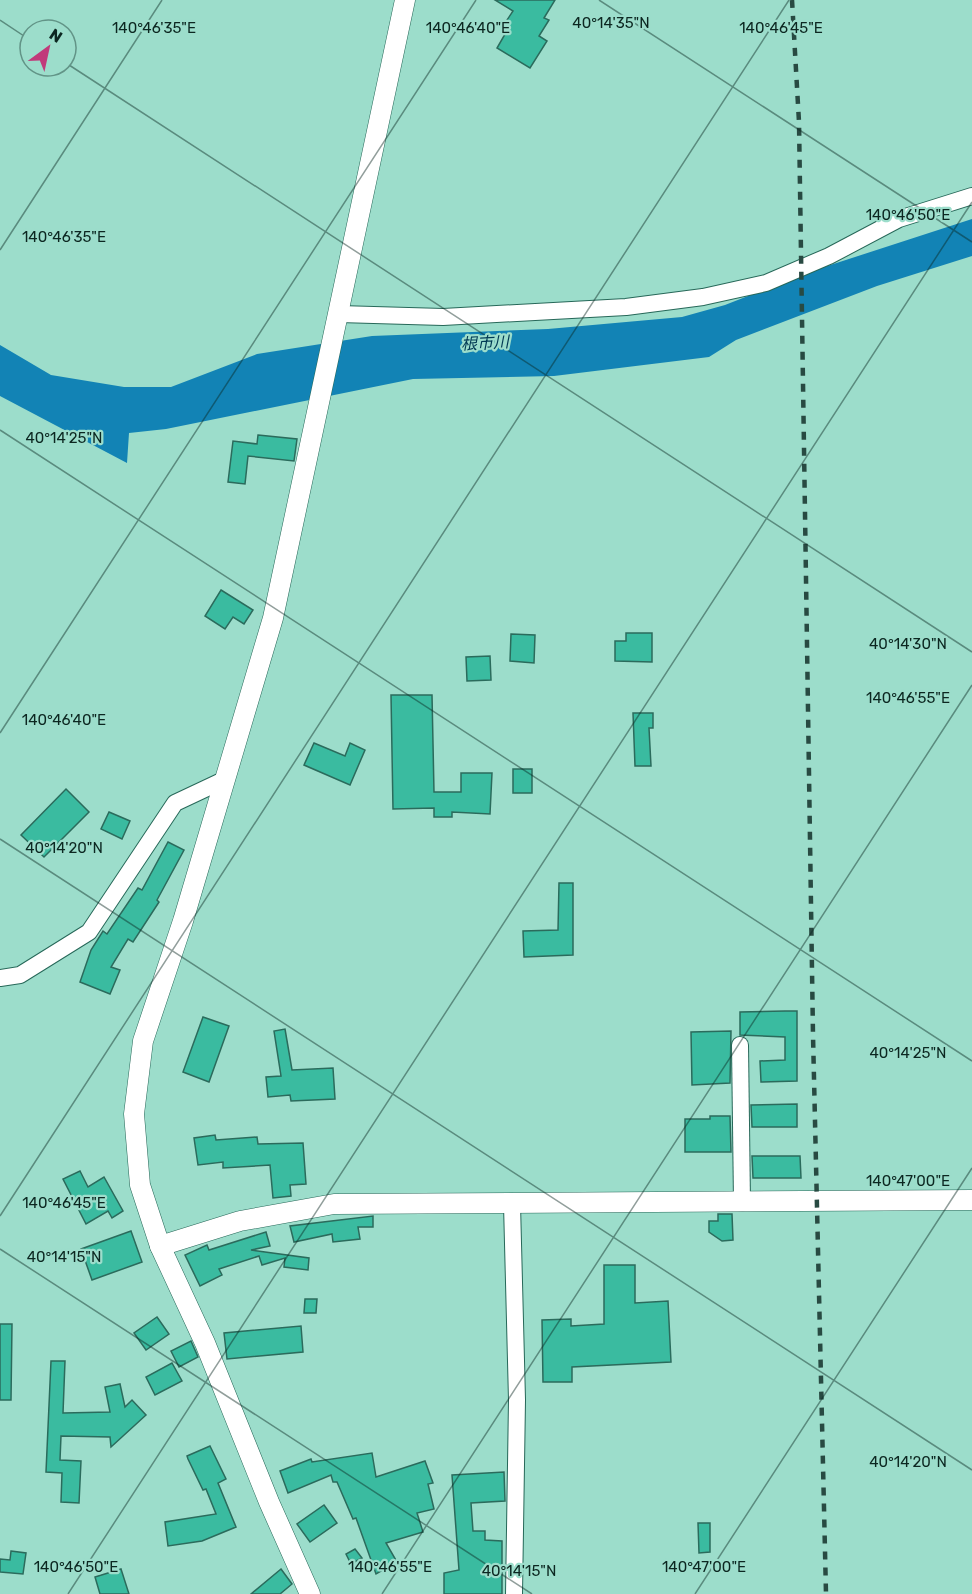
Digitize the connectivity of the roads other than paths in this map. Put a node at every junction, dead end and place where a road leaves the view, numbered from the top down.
1 (405, 0) edge
2 (972, 196) edge
3 (338, 322) junction
4 (226, 779) junction
5 (0, 978) edge
6 (740, 1045) dead end
7 (972, 1200) edge
8 (742, 1203) junction
9 (512, 1204) junction
10 (160, 1246) junction
11 (310, 1594) edge
12 (514, 1594) edge

1 - 3 street
2 - 3 street
3 - 4 street
4 - 5 street
4 - 10 street
6 - 8 street
7 - 8 street
8 - 9 street
9 - 10 street
9 - 12 street
10 - 11 street

